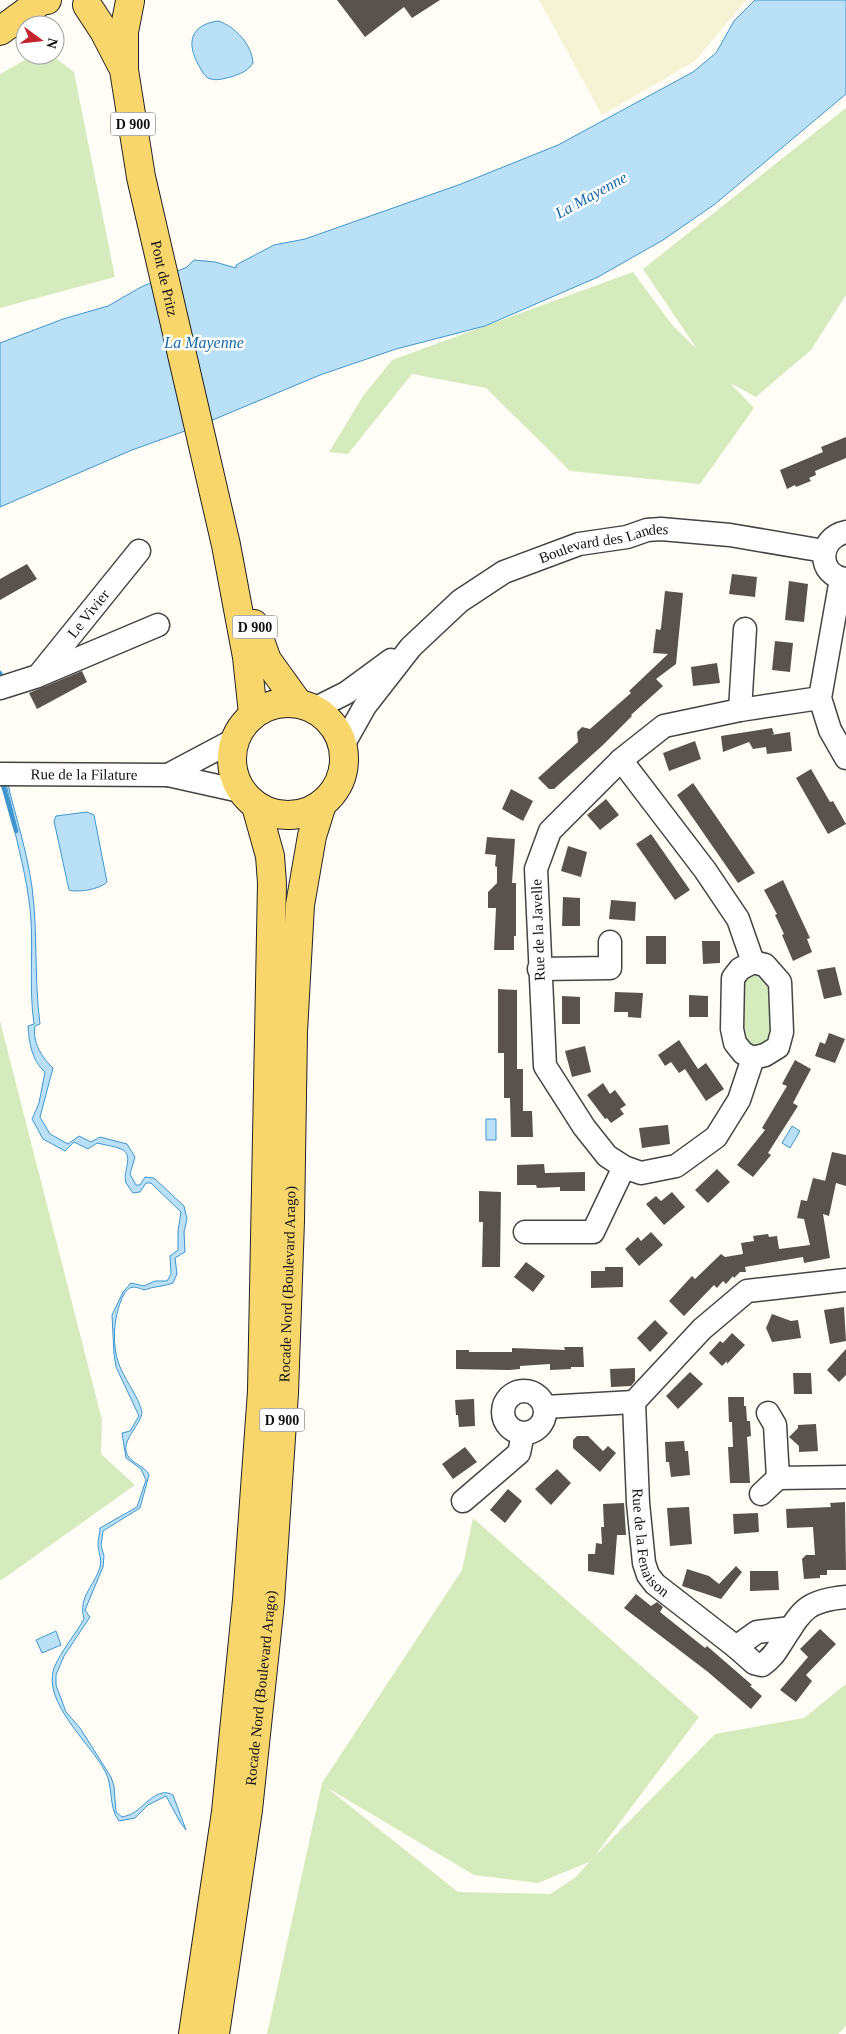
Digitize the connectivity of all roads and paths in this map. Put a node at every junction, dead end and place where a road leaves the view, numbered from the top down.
1 (20, 0) edge
2 (47, 0) edge
3 (130, 0) edge
4 (82, 2) edge
5 (1, 30) edge
6 (124, 70) junction
7 (846, 532) edge
8 (226, 545) junction
9 (139, 550) dead end
10 (824, 551) junction
11 (844, 579) edge
12 (158, 625) dead end
13 (745, 629) dead end
14 (410, 647) junction
15 (38, 676) junction
16 (0, 688) edge
17 (820, 698) junction
18 (306, 706) junction
19 (740, 710) junction
20 (253, 714) junction
21 (838, 728) edge
22 (234, 740) junction
23 (343, 746) junction
24 (846, 758) edge
25 (621, 760) junction
26 (0, 774) edge
27 (168, 775) junction
28 (248, 798) junction
29 (322, 804) junction
30 (610, 942) dead end
31 (753, 962) junction
32 (539, 969) junction
33 (753, 1058) junction
34 (624, 1167) junction
35 (525, 1232) dead end
36 (846, 1280) edge
37 (634, 1402) junction
38 (545, 1407) junction
39 (768, 1413) dead end
40 (523, 1434) junction
41 (846, 1477) edge
42 (778, 1478) junction
43 (761, 1494) dead end
44 (463, 1501) dead end
45 (846, 1597) edge
46 (791, 1628) junction
47 (736, 1647) junction
48 (193, 2034) edge
49 (216, 2034) edge

1 - 5 main road
2 - 5 main road
3 - 4 main road
3 - 6 main road, Pont de Pritz / D 900
4 - 6 main road, Pont de Pritz / D 900
6 - 8 main road, Pont de Pritz / D 900
7 - 10 street
8 - 18 main road, Pont de Pritz / D 900
8 - 20 main road, Pont de Pritz / D 900
9 - 15 street, Le Vivier
10 - 11 street
10 - 14 street, Boulevard des Landes
11 - 17 street
12 - 15 street, Le Vivier
13 - 19 street
14 - 18 street, Boulevard des Landes
14 - 23 street, Boulevard des Landes
15 - 16 street, Le Vivier
17 - 19 street, Rue de la Javelle
17 - 21 street
18 - 20 main road
18 - 23 main road
19 - 25 street, Rue de la Javelle
20 - 22 main road
21 - 24 street
22 - 27 street, Rue de la Filature
22 - 28 main road
23 - 29 main road
25 - 31 street
25 - 32 street, Rue de la Javelle
26 - 27 street, Rue de la Filature
27 - 28 street, Rue de la Filature
28 - 29 main road
28 - 48 main road, Rocade Nord (Boulevard Arago) / D 900
29 - 49 main road, Rocade Nord (Boulevard Arago) / D 900
30 - 32 street
31 - 33 street
31 - 33 street
32 - 34 street, Rue de la Javelle
33 - 34 street, Rue de la Javelle
34 - 35 street
36 - 37 street
37 - 38 street
37 - 47 street, Rue de la Fenaison
38 - 40 street
38 - 40 street
39 - 42 street
40 - 44 street
41 - 42 street
42 - 43 street
45 - 46 street, Rue de la Fenaison
46 - 47 street
46 - 47 street, Rue de la Fenaison

